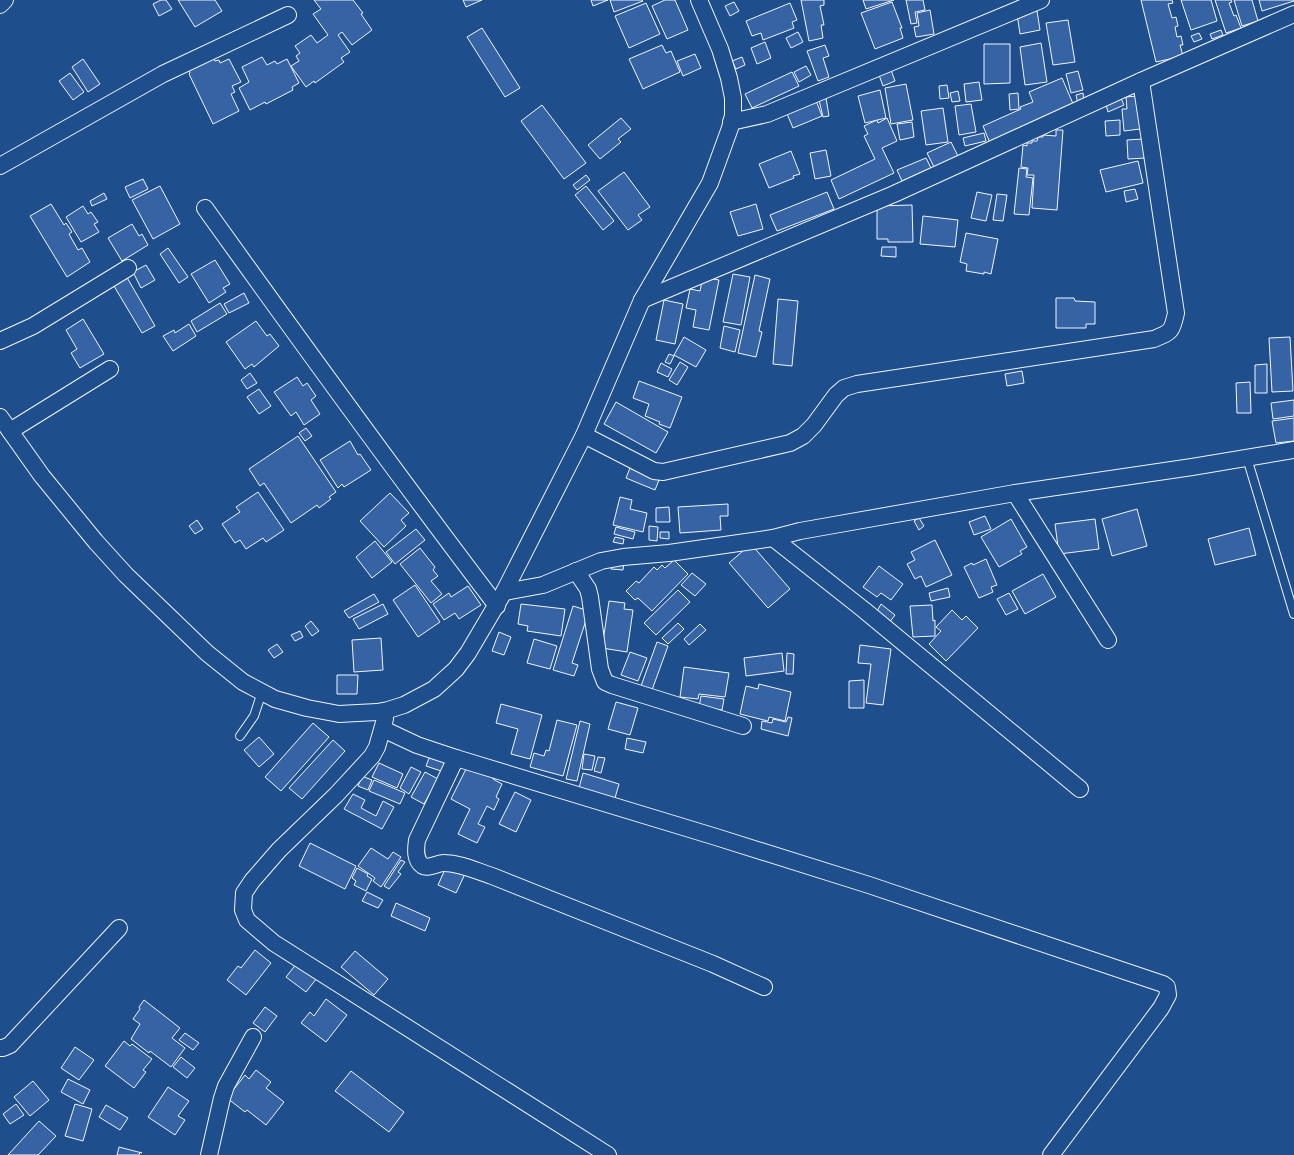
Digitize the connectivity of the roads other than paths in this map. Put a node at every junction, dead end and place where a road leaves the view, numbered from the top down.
1 (5, 0) edge
2 (699, 0) edge
3 (1041, 0) edge
4 (0, 5) edge
5 (1294, 14) edge
6 (288, 15) dead end
7 (1141, 81) junction
8 (731, 122) junction
9 (0, 166) edge
10 (205, 208) dead end
11 (128, 268) dead end
12 (642, 300) junction
13 (0, 341) edge
14 (110, 369) dead end
15 (0, 417) edge
16 (10, 431) junction
17 (584, 435) junction
18 (1294, 450) edge
19 (1247, 458) junction
20 (1014, 493) junction
21 (773, 538) junction
22 (576, 571) junction
23 (501, 599) junction
24 (1294, 614) edge
25 (1108, 640) dead end
26 (262, 692) junction
27 (388, 710) junction
28 (743, 726) dead end
29 (383, 729) junction
30 (240, 736) dead end
31 (456, 758) junction
32 (1080, 789) dead end
33 (119, 928) dead end
34 (764, 987) dead end
35 (253, 1037) dead end
36 (0, 1048) edge
37 (209, 1155) edge
38 (608, 1155) edge
39 (1051, 1155) edge

1 - 4 street
2 - 8 street
3 - 8 street
5 - 7 street
6 - 9 street
7 - 12 street
7 - 17 street
8 - 12 street
10 - 23 street
11 - 13 street
12 - 17 street
14 - 16 street
15 - 16 street
16 - 26 street
17 - 23 street
18 - 19 street
19 - 20 street
19 - 24 lane
20 - 21 street
20 - 25 street
21 - 22 street
21 - 32 street
22 - 23 street
22 - 28 street
23 - 27 street
26 - 27 street
26 - 30 lane
27 - 29 street
29 - 31 street
29 - 38 street
31 - 34 street
31 - 39 street
33 - 36 street
35 - 37 street

